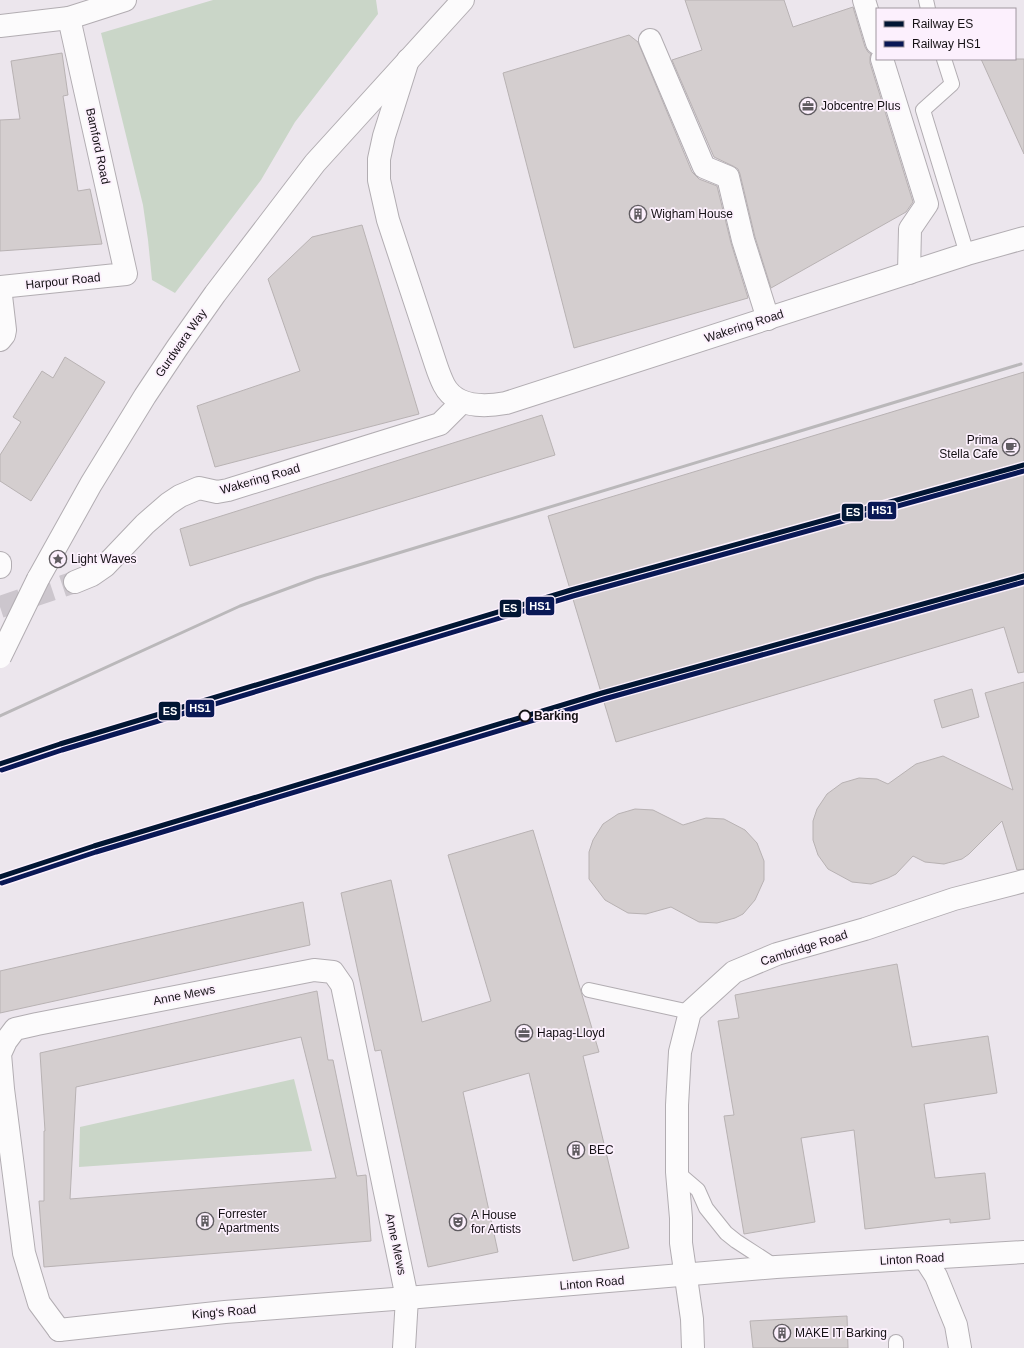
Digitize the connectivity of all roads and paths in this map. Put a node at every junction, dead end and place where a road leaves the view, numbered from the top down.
1 (125, 0) edge
2 (463, 0) edge
3 (864, 0) edge
4 (69, 18) junction
5 (0, 26) edge
6 (650, 40) dead end
7 (876, 40) edge
8 (408, 60) junction
9 (882, 60) edge
10 (944, 60) edge
11 (1024, 238) edge
12 (968, 254) junction
13 (908, 273) junction
14 (126, 274) joint
15 (0, 287) edge
16 (768, 319) junction
17 (0, 340) edge
18 (462, 402) junction
19 (0, 563) edge
20 (0, 567) edge
21 (75, 582) tunnel mouth
22 (0, 657) edge
23 (1024, 881) edge
24 (589, 990) dead end
25 (690, 1012) junction
26 (677, 1172) junction
27 (1024, 1252) edge
28 (925, 1259) junction
29 (776, 1267) junction
30 (686, 1276) junction
31 (407, 1298) junction
32 (60, 1339) edge
33 (404, 1348) edge
34 (693, 1348) edge
35 (960, 1348) edge

1 - 4 street
2 - 8 street, Gurdwara Way
3 - 7 street
4 - 5 street
4 - 14 street, Bamford Road
6 - 16 street
8 - 18 street, Gurdwara Way
8 - 22 street, Gurdwara Way, bridge
9 - 13 street
10 - 12 lane
11 - 12 street, Wakering Road
12 - 13 street, Wakering Road
13 - 16 street, Wakering Road
14 - 15 street, Harpour Road
15 - 17 street
16 - 18 street, Wakering Road
18 - 21 street, Wakering Road
19 - 20 street
23 - 25 street, Cambridge Road
24 - 25 lane
25 - 26 street
26 - 29 lane
26 - 30 street
27 - 28 street, Linton Road
28 - 29 street, Linton Road
28 - 35 street
29 - 30 street, Linton Road
30 - 31 street, Linton Road
30 - 34 street
31 - 32 street, King's Road
31 - 32 street, Anne Mews
31 - 33 street, Anne Mews

